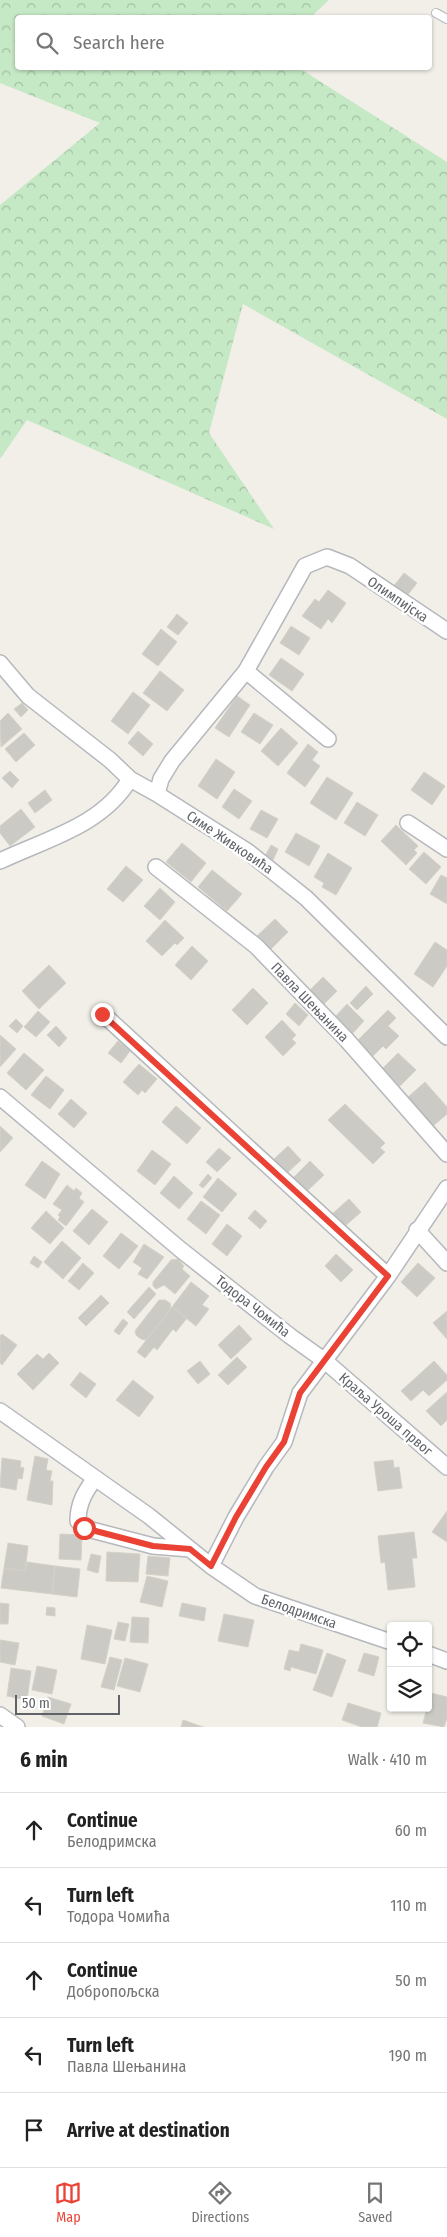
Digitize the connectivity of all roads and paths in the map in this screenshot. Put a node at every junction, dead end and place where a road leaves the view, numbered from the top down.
1 (436, 13) dead end
2 (447, 19) edge
3 (447, 631) edge
4 (0, 663) edge
5 (246, 671) junction
6 (328, 739) dead end
7 (130, 779) junction
8 (157, 794) junction
9 (408, 822) dead end
10 (447, 849) edge
11 (0, 861) edge
12 (156, 867) dead end
13 (102, 1014) dead end
14 (447, 1037) edge
15 (0, 1097) edge
16 (447, 1154) edge
17 (447, 1188) edge
18 (417, 1230) junction
19 (447, 1263) edge
20 (388, 1276) junction
21 (325, 1361) junction
22 (0, 1411) edge
23 (447, 1466) edge
24 (95, 1478) junction
25 (190, 1549) junction
26 (211, 1566) junction
27 (387, 1641) edge
28 (432, 1656) edge
29 (447, 1662) edge
30 (0, 1715) edge
31 (17, 1727) edge

1 - 2 lane
3 - 5 street, Олимпијска
4 - 7 street, Симе Живковића
5 - 6 street
5 - 8 street, Олимпијска
7 - 8 street, Симе Живковића
7 - 11 street
8 - 14 street, Симе Живковића
9 - 10 street
12 - 16 street, Павла Шењанина
13 - 20 street
15 - 21 street, Тодора Чомића
17 - 18 street
18 - 19 street
18 - 20 street
20 - 21 street
21 - 23 street, Краља Уроша првог
21 - 26 street
22 - 24 street, Белодримска
24 - 25 street, Белодримска
24 - 25 street
25 - 26 street, Белодримска
26 - 27 street, Белодримска
28 - 29 street
30 - 31 street

